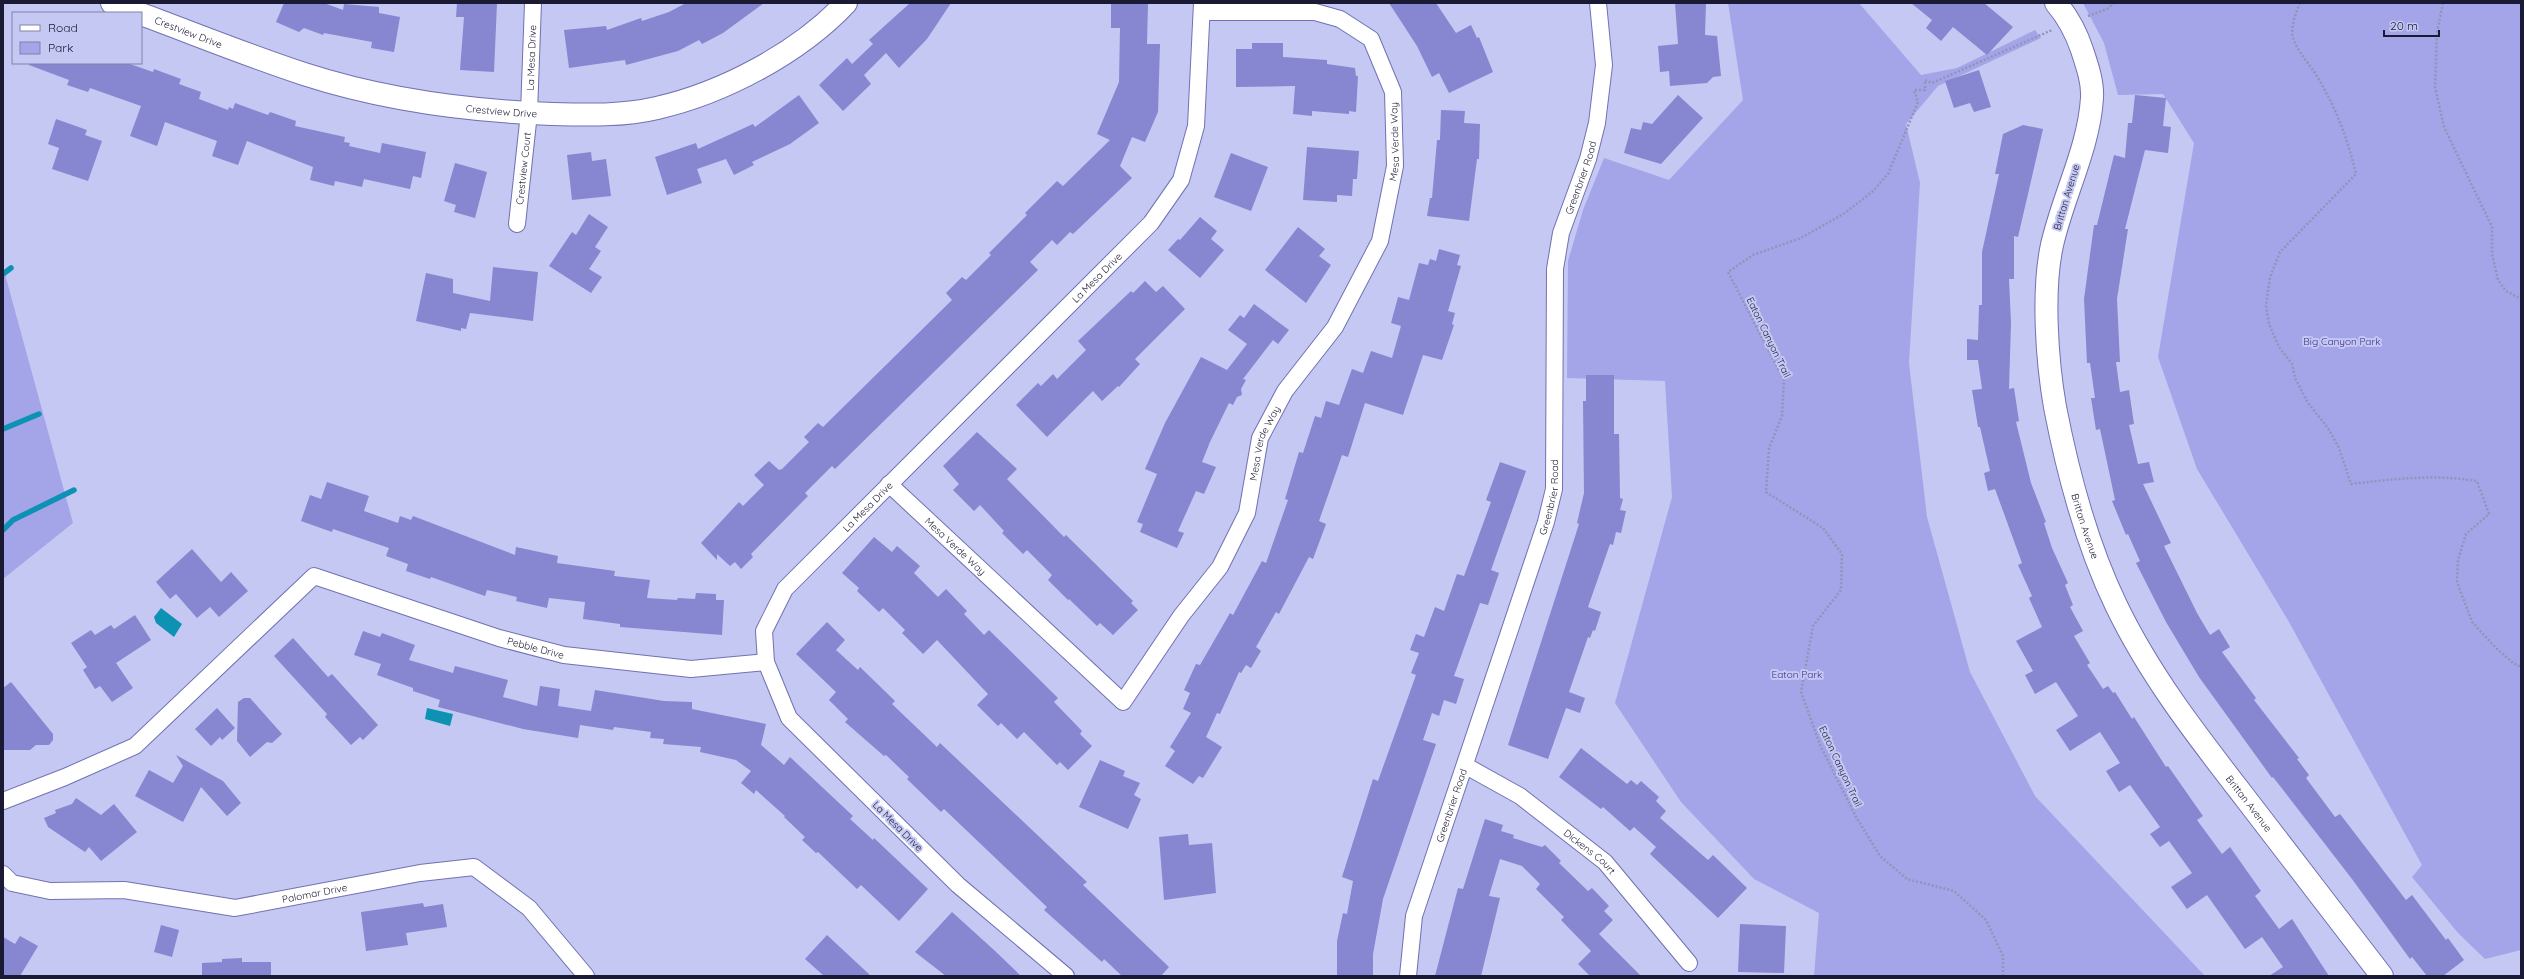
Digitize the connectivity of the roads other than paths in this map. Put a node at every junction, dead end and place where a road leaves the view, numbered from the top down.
1 (112, 3) edge
2 (533, 3) edge
3 (846, 3) edge
4 (1598, 3) edge
5 (2056, 3) edge
6 (1202, 8) edge
7 (135, 12) edge
8 (142, 15) edge
9 (529, 113) junction
10 (517, 224) dead end
11 (889, 484) junction
12 (766, 662) junction
13 (1466, 766) junction
14 (3, 800) edge
15 (3, 874) edge
16 (1689, 963) dead end
17 (586, 976) edge
18 (1066, 976) edge
19 (1408, 976) edge
20 (2382, 976) edge

1 - 7 main road, Crestview Drive
2 - 9 street, La Mesa Drive
3 - 9 main road, Crestview Drive
4 - 13 street, Greenbrier Road
5 - 20 main road, Brittan Avenue
6 - 11 street, La Mesa Drive
6 - 11 street, Mesa Verde Way
8 - 9 main road, Crestview Drive
9 - 10 street, Crestview Court
11 - 12 street, La Mesa Drive
12 - 14 street, Pebble Drive
12 - 18 street, La Mesa Drive
13 - 16 street, Dickens Court
13 - 19 street, Greenbrier Road
15 - 17 street, Palomar Drive

